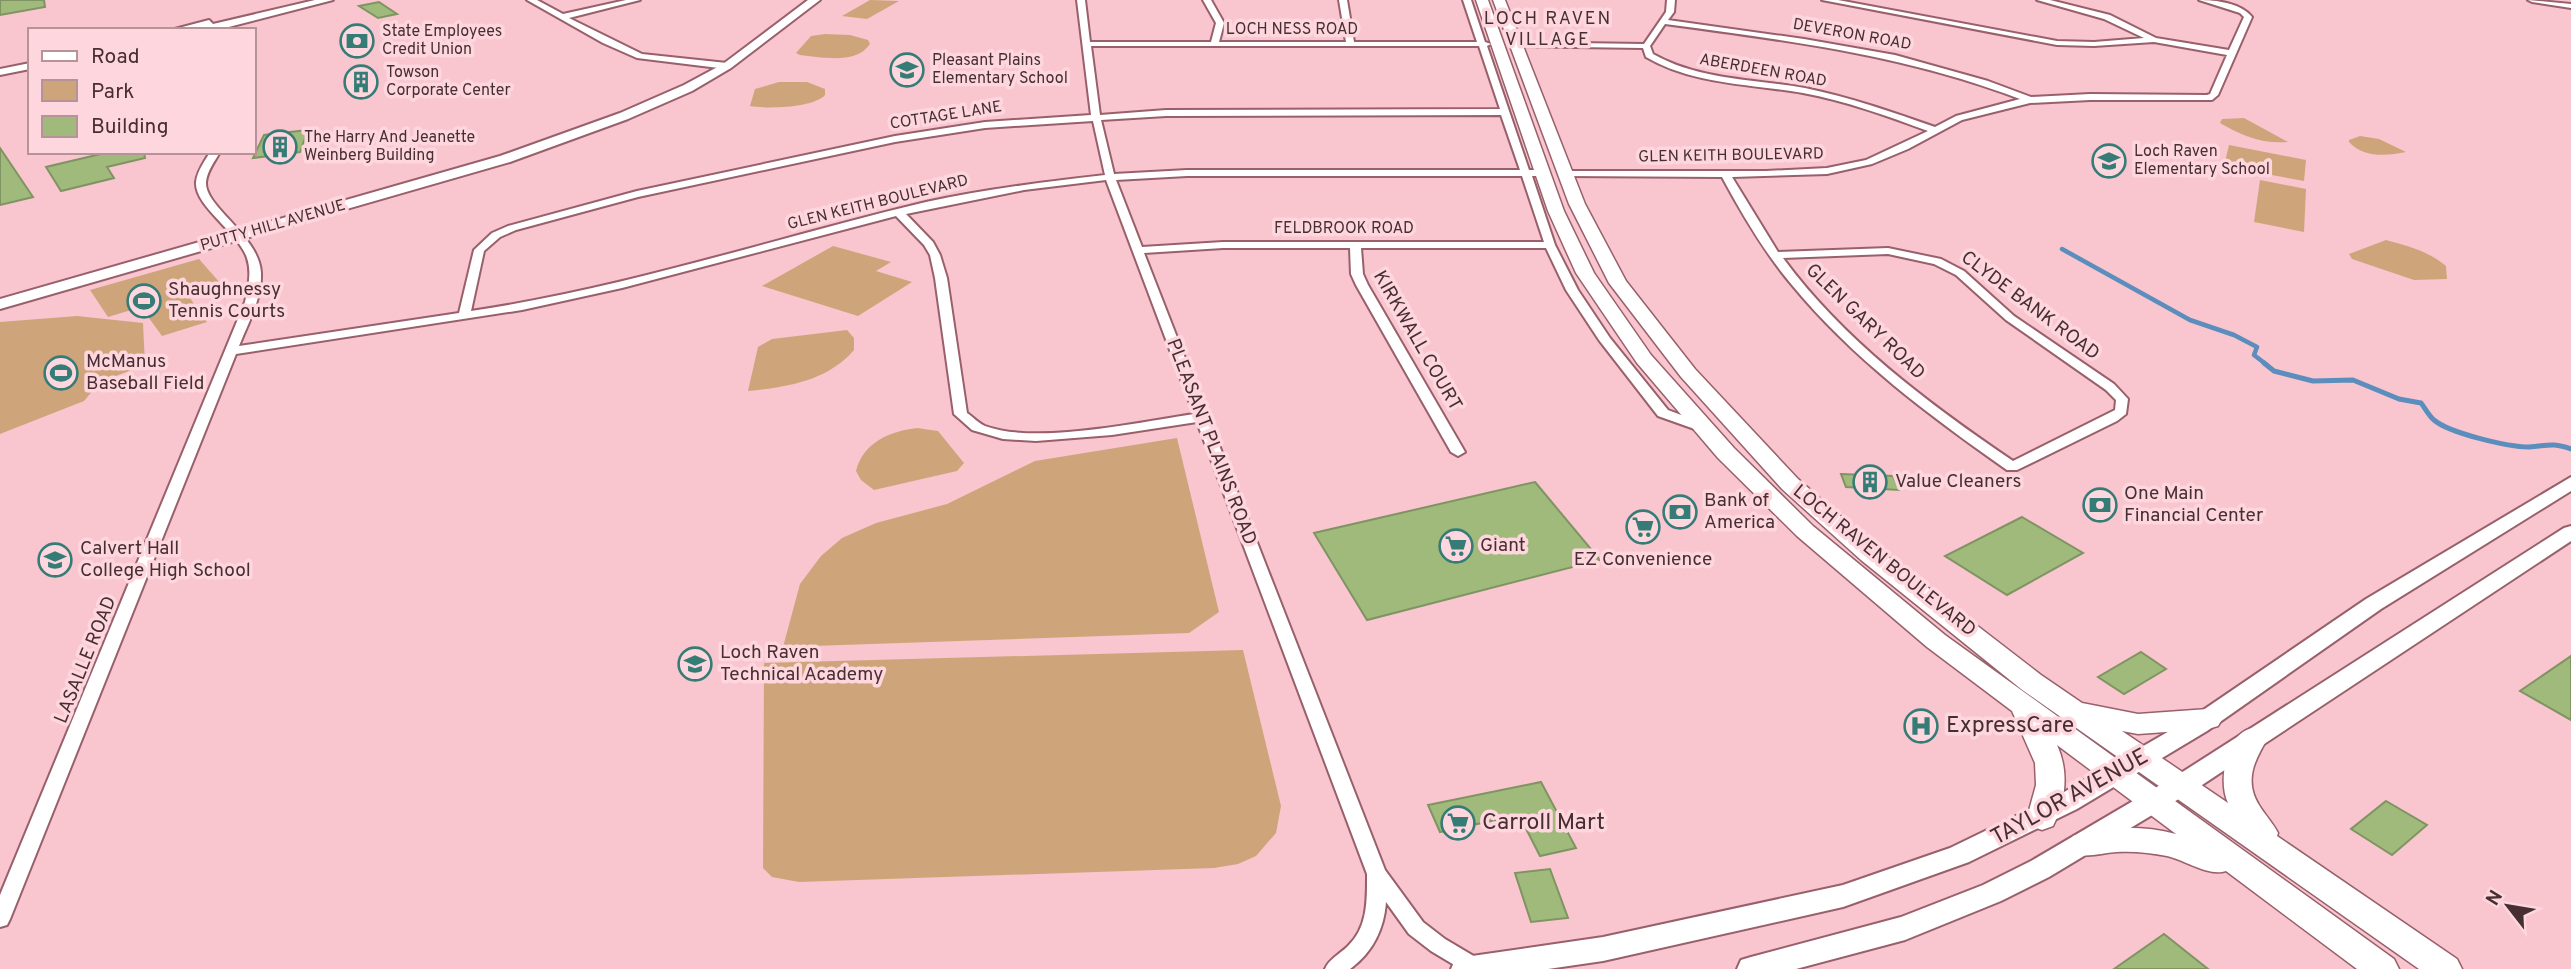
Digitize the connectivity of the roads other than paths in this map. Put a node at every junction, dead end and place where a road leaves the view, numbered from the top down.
1 (305, 0) edge
2 (328, 0) edge
3 (531, 0) edge
4 (636, 0) edge
5 (815, 0) edge
6 (1081, 0) edge
7 (1207, 0) edge
8 (1343, 0) edge
9 (1467, 0) edge
10 (1482, 0) edge
11 (1499, 0) edge
12 (1671, 0) edge
13 (1826, 0) edge
14 (2041, 0) edge
15 (2203, 0) edge
16 (2532, 0) edge
17 (2571, 6) edge
18 (562, 17) junction
19 (1664, 22) junction
20 (200, 27) edge
21 (2154, 40) junction
22 (1086, 44) junction
23 (1214, 44) junction
24 (1350, 44) junction
25 (1490, 44) junction
26 (1516, 44) junction
27 (1646, 46) junction
28 (2232, 53) junction
29 (28, 60) edge
30 (0, 66) edge
31 (28, 66) edge
32 (727, 66) junction
33 (0, 72) edge
34 (2029, 100) junction
35 (1504, 112) junction
36 (1096, 116) junction
37 (1934, 130) junction
38 (214, 154) edge
39 (1545, 173) junction
40 (1725, 174) junction
41 (1110, 177) junction
42 (898, 212) junction
43 (237, 232) junction
44 (1355, 245) junction
45 (1550, 245) junction
46 (1138, 250) junction
47 (1774, 255) junction
48 (0, 293) edge
49 (0, 304) edge
50 (464, 317) junction
51 (231, 351) junction
52 (1202, 417) junction
53 (1703, 428) junction
54 (1458, 452) dead end
55 (2012, 467) joint
56 (2571, 483) edge
57 (2571, 532) edge
58 (2025, 709) junction
59 (2069, 709) junction
60 (2208, 719) junction
61 (2255, 736) junction
62 (2142, 759) junction
63 (2116, 775) junction
64 (2180, 785) junction
65 (2153, 802) junction
66 (2042, 818) junction
67 (2084, 845) junction
68 (2282, 854) junction
69 (1377, 874) junction
70 (2257, 877) junction
71 (0, 919) edge
72 (1335, 969) edge
73 (1471, 969) edge
74 (1751, 969) edge
75 (2382, 969) edge
76 (2445, 969) edge

1 - 20 main road
2 - 20 main road
3 - 18 street
4 - 18 street
5 - 32 main road, PUTTY HILL AVENUE
6 - 22 street, PLEASANT PLAINS ROAD
7 - 23 street
8 - 24 street
9 - 25 street, LOCH RAVEN BOULEVARD
10 - 25 main road, LOCH RAVEN BOULEVARD
11 - 26 main road, LOCH RAVEN BOULEVARD
12 - 19 street
13 - 21 street
14 - 21 street
15 - 28 street
16 - 17 street
18 - 32 street
19 - 27 street
19 - 34 street, DEVERON ROAD
21 - 28 street
22 - 23 street, LOCH NESS ROAD
22 - 36 street, PLEASANT PLAINS ROAD
23 - 24 street, LOCH NESS ROAD
24 - 25 street, LOCH NESS ROAD
25 - 26 main road
25 - 35 street, LOCH RAVEN BOULEVARD
25 - 39 main road, LOCH RAVEN BOULEVARD
26 - 27 street
26 - 39 main road, LOCH RAVEN BOULEVARD
27 - 37 street, ABERDEEN ROAD
28 - 34 street, GLEN KEITH BOULEVARD
29 - 30 main road
31 - 33 main road
32 - 43 main road, PUTTY HILL AVENUE
34 - 37 street, GLEN KEITH BOULEVARD
35 - 36 street, COTTAGE LANE
35 - 39 street, LOCH RAVEN BOULEVARD
36 - 41 street, PLEASANT PLAINS ROAD
36 - 50 street, COTTAGE LANE
37 - 40 street, GLEN KEITH BOULEVARD
38 - 43 street, LASALLE ROAD
39 - 40 street, GLEN KEITH BOULEVARD
39 - 41 street, GLEN KEITH BOULEVARD
39 - 45 street, LOCH RAVEN BOULEVARD
39 - 53 main road, LOCH RAVEN BOULEVARD
39 - 59 main road, LOCH RAVEN BOULEVARD
40 - 47 street, GLEN GARY ROAD
41 - 42 street, GLEN KEITH BOULEVARD
41 - 46 street, PLEASANT PLAINS ROAD
42 - 50 street, GLEN KEITH BOULEVARD
42 - 52 street
43 - 48 main road, PUTTY HILL AVENUE
43 - 49 main road, PUTTY HILL AVENUE
43 - 51 street, LASALLE ROAD
44 - 45 street, FELDBROOK ROAD
44 - 46 street, FELDBROOK ROAD
44 - 54 street, KIRKWALL COURT
45 - 53 street, LOCH RAVEN BOULEVARD
46 - 52 street, PLEASANT PLAINS ROAD
47 - 55 street, GLEN GARY ROAD
47 - 55 street, CLYDE BANK ROAD
50 - 51 street, GLEN KEITH BOULEVARD
51 - 71 street, LASALLE ROAD
52 - 69 street, PLEASANT PLAINS ROAD
53 - 58 main road, LOCH RAVEN BOULEVARD
56 - 60 main road, TAYLOR AVENUE
57 - 61 main road
58 - 63 main road, LOCH RAVEN BOULEVARD
58 - 66 main road
59 - 60 main road
59 - 62 main road, LOCH RAVEN BOULEVARD
60 - 62 main road, TAYLOR AVENUE
61 - 64 main road
61 - 68 main road
62 - 63 main road, TAYLOR AVENUE
62 - 64 main road, LOCH RAVEN BOULEVARD
63 - 65 main road, LOCH RAVEN BOULEVARD
63 - 66 main road, TAYLOR AVENUE
64 - 65 main road
64 - 68 main road, LOCH RAVEN BOULEVARD
65 - 67 main road
65 - 70 main road, LOCH RAVEN BOULEVARD
66 - 73 main road, TAYLOR AVENUE
67 - 70 main road
67 - 74 main road
68 - 76 main road, LOCH RAVEN BOULEVARD
69 - 72 street, PLEASANT PLAINS ROAD
69 - 73 street, PLEASANT PLAINS ROAD
70 - 75 main road, LOCH RAVEN BOULEVARD

